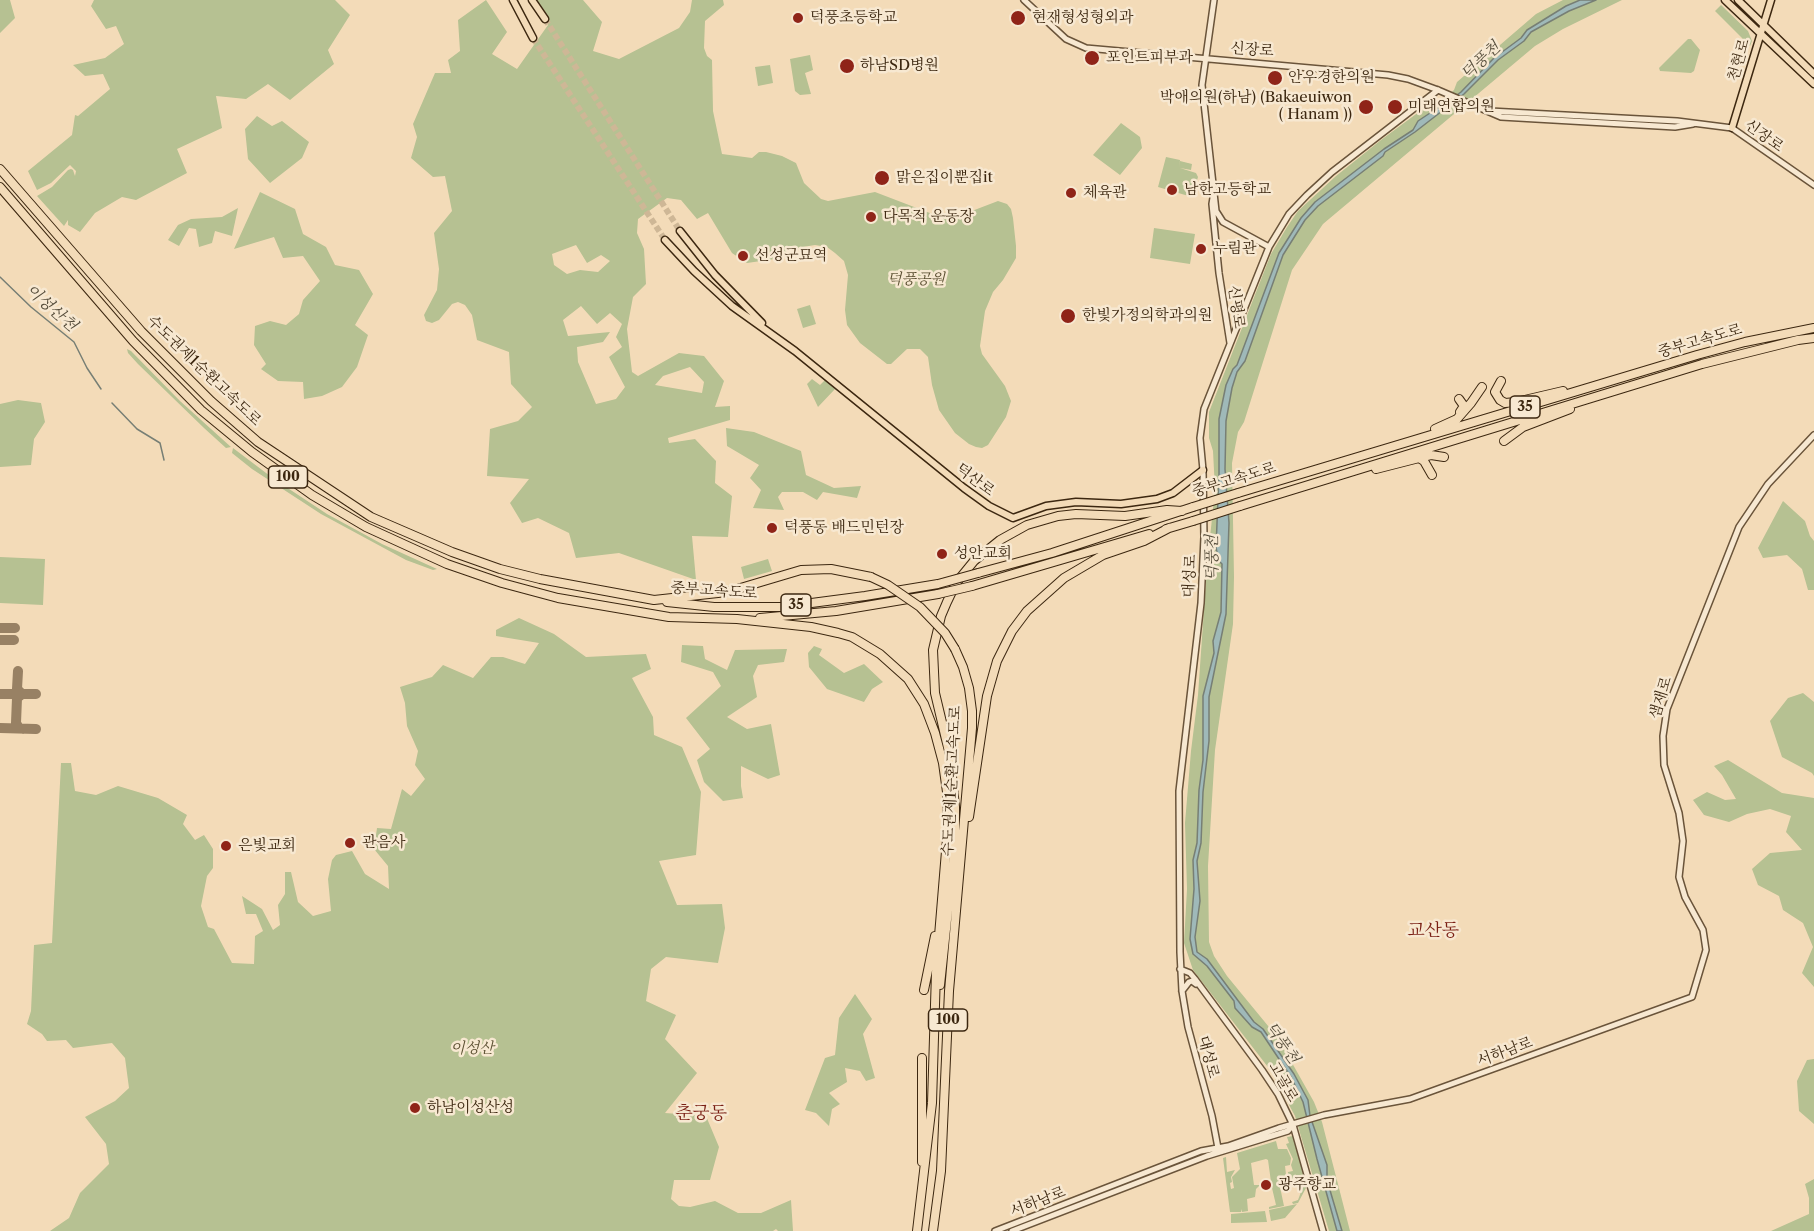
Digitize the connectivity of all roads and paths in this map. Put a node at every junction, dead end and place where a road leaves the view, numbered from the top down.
1 (513, 0) edge
2 (532, 0) edge
3 (1024, 0) edge
4 (1214, 0) edge
5 (1725, 0) edge
6 (1738, 0) edge
7 (1771, 0) edge
8 (545, 19) tunnel mouth
9 (1762, 24) junction
10 (1760, 34) junction
11 (533, 38) tunnel mouth
12 (1205, 58) junction
13 (1814, 74) edge
14 (1814, 84) edge
15 (1438, 90) junction
16 (1732, 128) junction
17 (0, 169) edge
18 (1814, 185) edge
19 (0, 187) edge
20 (1219, 225) junction
21 (680, 231) tunnel mouth
22 (665, 240) tunnel mouth
23 (1269, 247) junction
24 (1814, 328) edge
25 (768, 330) junction
26 (1814, 338) edge
27 (1230, 345) junction
28 (1501, 381) dead end
29 (1482, 387) dead end
30 (1576, 392) junction
31 (1459, 399) dead end
32 (1579, 401) junction
33 (1443, 427) junction
34 (1814, 435) edge
35 (1416, 440) junction
36 (1504, 441) dead end
37 (1444, 457) dead end
38 (1419, 458) junction
39 (1203, 470) junction
40 (1432, 475) dead end
41 (1330, 478) junction
42 (1182, 511) junction
43 (1170, 528) junction
44 (654, 600) junction
45 (737, 619) junction
46 (960, 868) junction
47 (940, 917) junction
48 (1180, 969) junction
49 (1200, 986) junction
50 (924, 990) dead end
51 (1182, 991) junction
52 (1692, 996) joint
53 (935, 1029) junction
54 (922, 1058) dead end
55 (1293, 1125) junction
56 (1218, 1148) junction
57 (923, 1170) junction
58 (917, 1231) edge
59 (933, 1231) edge
60 (995, 1231) edge
61 (1012, 1231) edge
62 (1323, 1231) edge

1 - 11 main road
2 - 8 main road
3 - 12 street, 신장로
4 - 12 street, 신평로
5 - 10 main road
6 - 9 main road
7 - 9 main road, 천현로
9 - 10 main road, 천현로
9 - 13 main road
10 - 14 main road
10 - 16 main road, 천현로
12 - 15 street, 신장로
12 - 20 street, 신평로
15 - 16 street, 신장로
15 - 23 street, 대성로
16 - 18 street, 신장로
17 - 44 highway, 수도권제1순환고속도로 / 100
19 - 45 highway, 수도권제1순환고속도로 / 100
20 - 23 street
20 - 27 street, 신평로
21 - 25 main road, 덕산로
22 - 25 main road, 덕산로
23 - 27 street, 대성로
24 - 30 highway, 중부고속도로 / 35
25 - 39 main road, 덕산로
26 - 32 highway, 중부고속도로 / 35
27 - 39 street, 대성로
28 - 30 highway
29 - 33 highway
30 - 35 highway, 중부고속도로 / 35
31 - 33 highway
32 - 36 highway
32 - 41 highway, 중부고속도로 / 35
33 - 35 highway
34 - 52 street, 샘재로
35 - 42 highway, 중부고속도로 / 35, bridge
37 - 38 highway
38 - 40 highway
38 - 41 highway
39 - 48 street, 대성로
41 - 43 highway, 중부고속도로 / 35, bridge
42 - 44 highway, 중부고속도로 / 35, bridge
42 - 53 highway
43 - 45 highway, 중부고속도로 / 35, bridge
43 - 46 highway
44 - 46 highway, 수도권제1순환고속도로 / 100, bridge
45 - 47 highway, 수도권제1순환고속도로 / 100
46 - 59 highway, 수도권제1순환고속도로 / 100
47 - 50 highway
47 - 53 highway, 수도권제1순환고속도로 / 100
48 - 49 street, 고골로
48 - 51 street, 대성로
49 - 51 street
49 - 55 street, 고골로
51 - 56 street, 대성로
52 - 55 street, 서하남로
53 - 57 highway, 수도권제1순환고속도로 / 100
54 - 57 highway
55 - 56 street, 서하남로
55 - 61 street, 서하남로
55 - 62 street, 고골로
56 - 60 street, 서하남로
57 - 58 highway, 수도권제1순환고속도로 / 100

